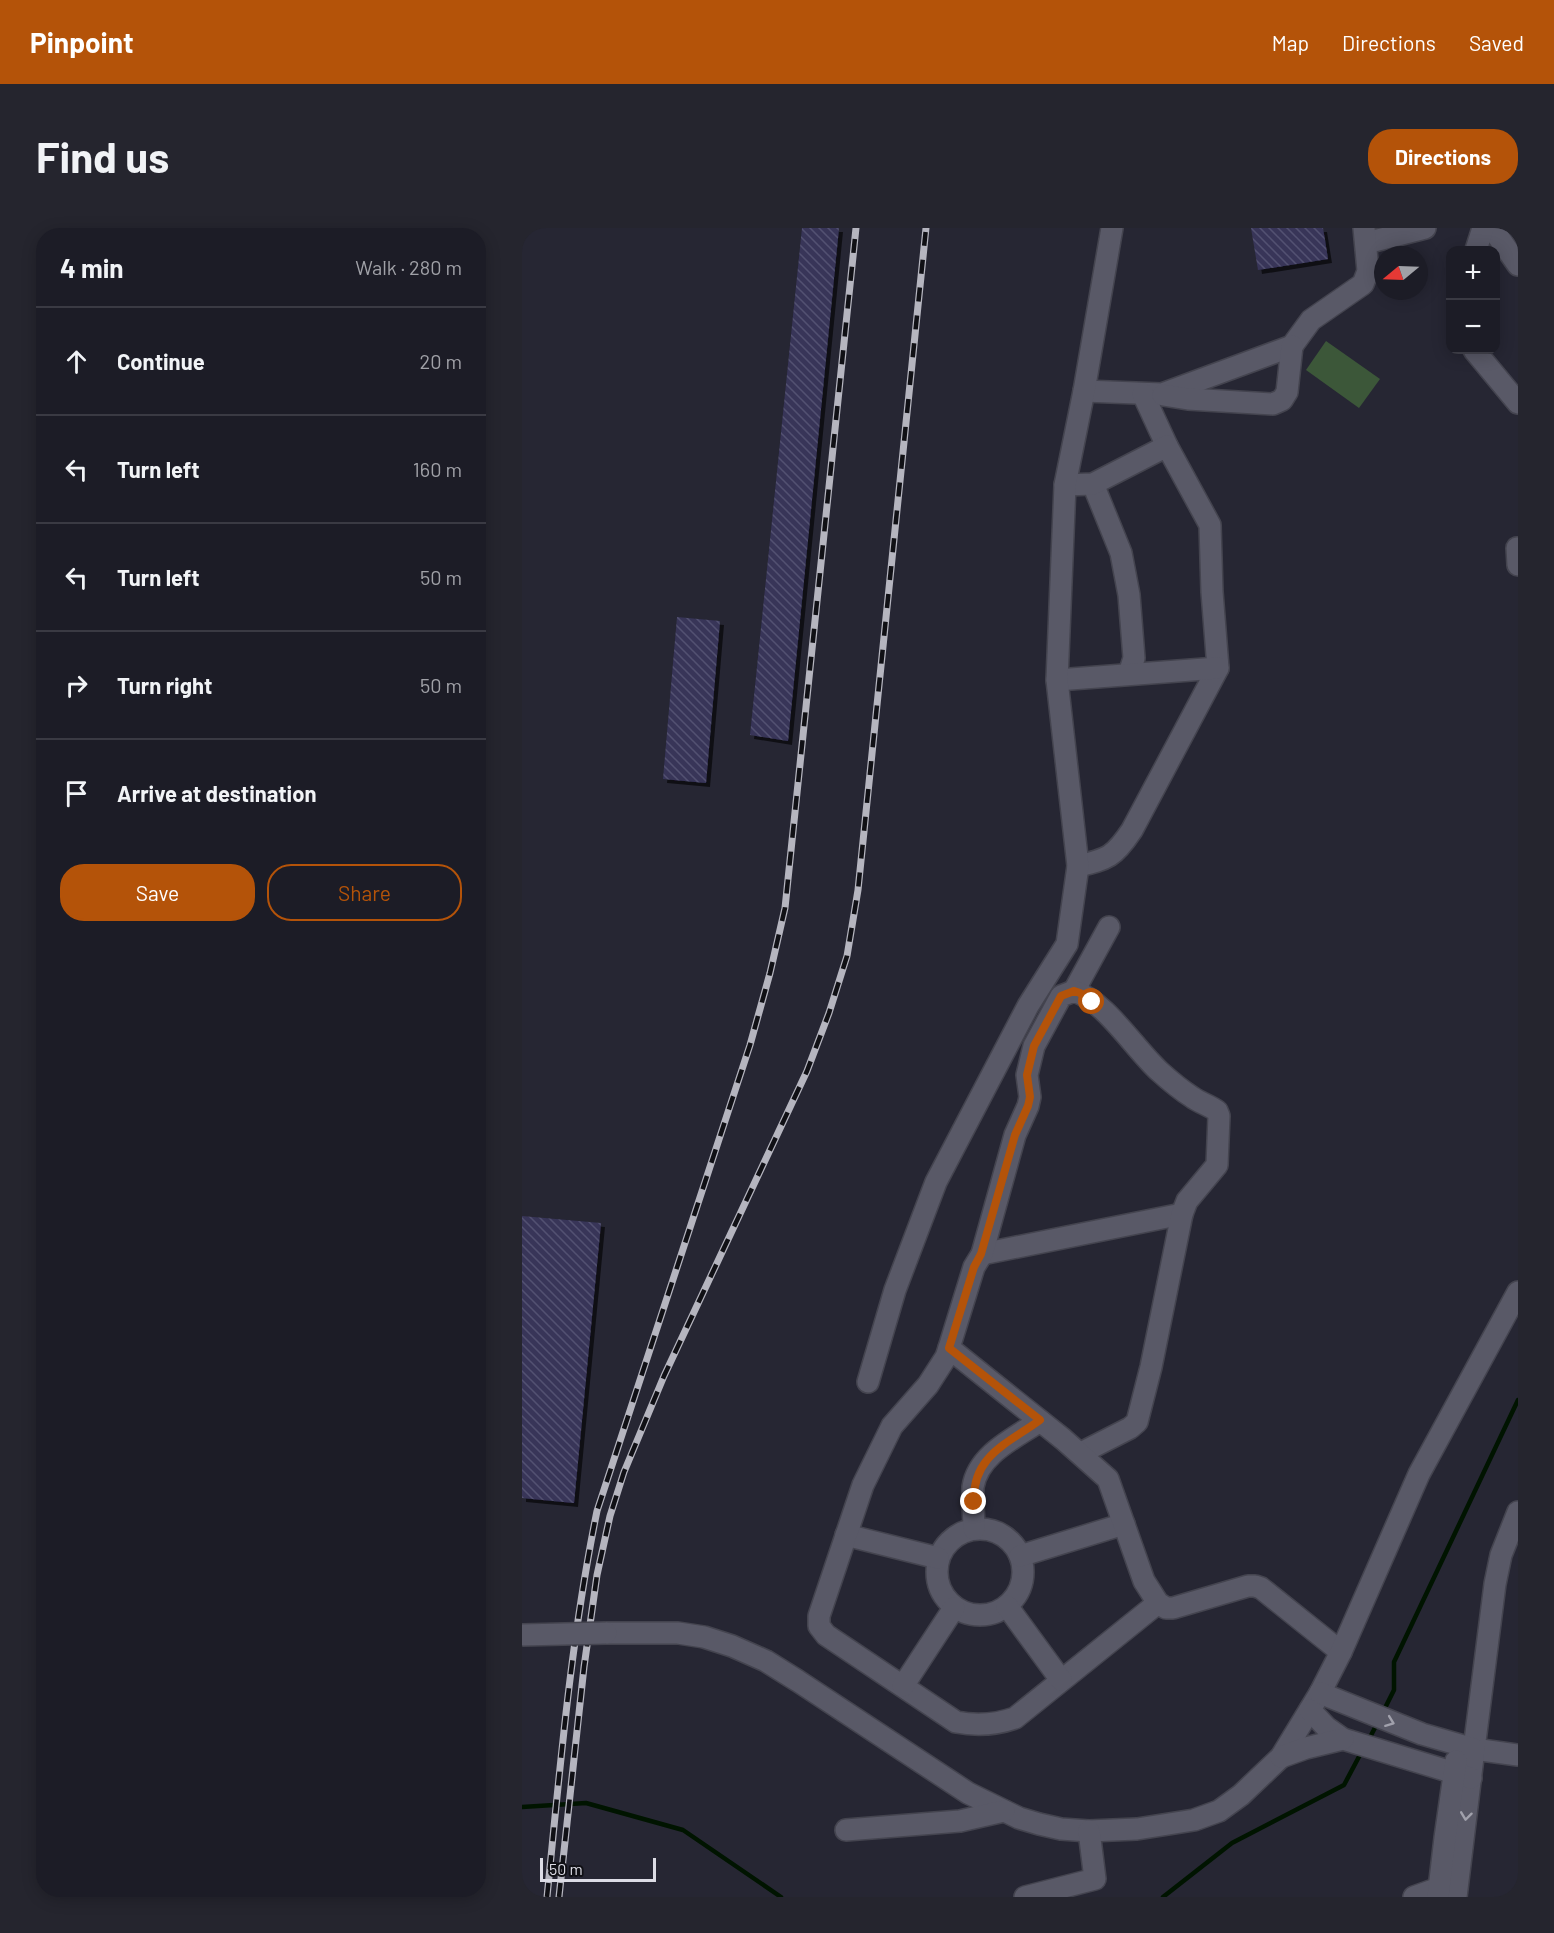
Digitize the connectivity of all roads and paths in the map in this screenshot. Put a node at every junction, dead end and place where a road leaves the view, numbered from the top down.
1 (1112, 228) edge
2 (1425, 228) edge
3 (1483, 228) edge
4 (1492, 228) edge
5 (1365, 236) edge
6 (1477, 246) edge
7 (1518, 265) edge
8 (1292, 346) junction
9 (1477, 354) edge
10 (1084, 391) junction
11 (1153, 394) junction
12 (1518, 403) edge
13 (1167, 446) junction
14 (1093, 484) junction
15 (1065, 485) junction
16 (1218, 668) junction
17 (1129, 674) junction
18 (1057, 680) junction
19 (1078, 866) junction
20 (1109, 927) dead end
21 (1074, 991) junction
22 (1182, 1214) junction
23 (981, 1254) junction
24 (1518, 1292) edge
25 (949, 1348) junction
26 (868, 1382) dead end
27 (1040, 1420) junction
28 (1081, 1453) junction
29 (1518, 1512) edge
30 (1124, 1524) junction
31 (974, 1529) junction
32 (846, 1535) junction
33 (1020, 1556) junction
34 (938, 1558) junction
35 (1158, 1603) junction
36 (1008, 1606) junction
37 (954, 1608) junction
38 (522, 1635) edge
39 (1341, 1652) junction
40 (1061, 1680) junction
41 (903, 1686) junction
42 (1315, 1702) junction
43 (1347, 1741) junction
44 (1466, 1747) junction
45 (1518, 1755) edge
46 (1281, 1757) junction
47 (1462, 1776) junction
48 (1004, 1811) junction
49 (846, 1830) dead end
50 (1089, 1831) junction
51 (1097, 1888) edge
52 (1445, 1894) edge
53 (1025, 1897) edge
54 (1414, 1897) edge

1 - 10 street
2 - 5 street
3 - 6 street
4 - 7 street
5 - 8 street
8 - 11 street
8 - 11 street
9 - 12 street
10 - 11 street
10 - 15 street
11 - 13 street
13 - 14 street
13 - 16 street
14 - 15 street
14 - 17 street
15 - 18 street
16 - 17 street
16 - 19 street
17 - 18 street
18 - 19 street
19 - 26 street
20 - 21 street
21 - 22 street
21 - 23 street
22 - 23 street
22 - 28 street
23 - 25 street
24 - 39 street
25 - 27 street
25 - 32 street
27 - 28 street
27 - 31 street
28 - 30 street
29 - 44 street
30 - 33 street
30 - 35 street
31 - 33 street
31 - 34 street
32 - 34 street
32 - 41 street
33 - 36 street
34 - 37 street
35 - 39 street
35 - 40 street
36 - 37 street
36 - 40 street
37 - 41 street
38 - 48 street, bridge
39 - 42 street
40 - 41 street
42 - 43 street
42 -> 44 street
42 - 46 street
43 - 46 street
43 - 47 street
44 - 45 street
44 - 47 street
46 - 50 street
47 - 52 street
48 - 49 street
48 - 50 street
50 - 51 street
51 - 53 street
52 - 54 street

